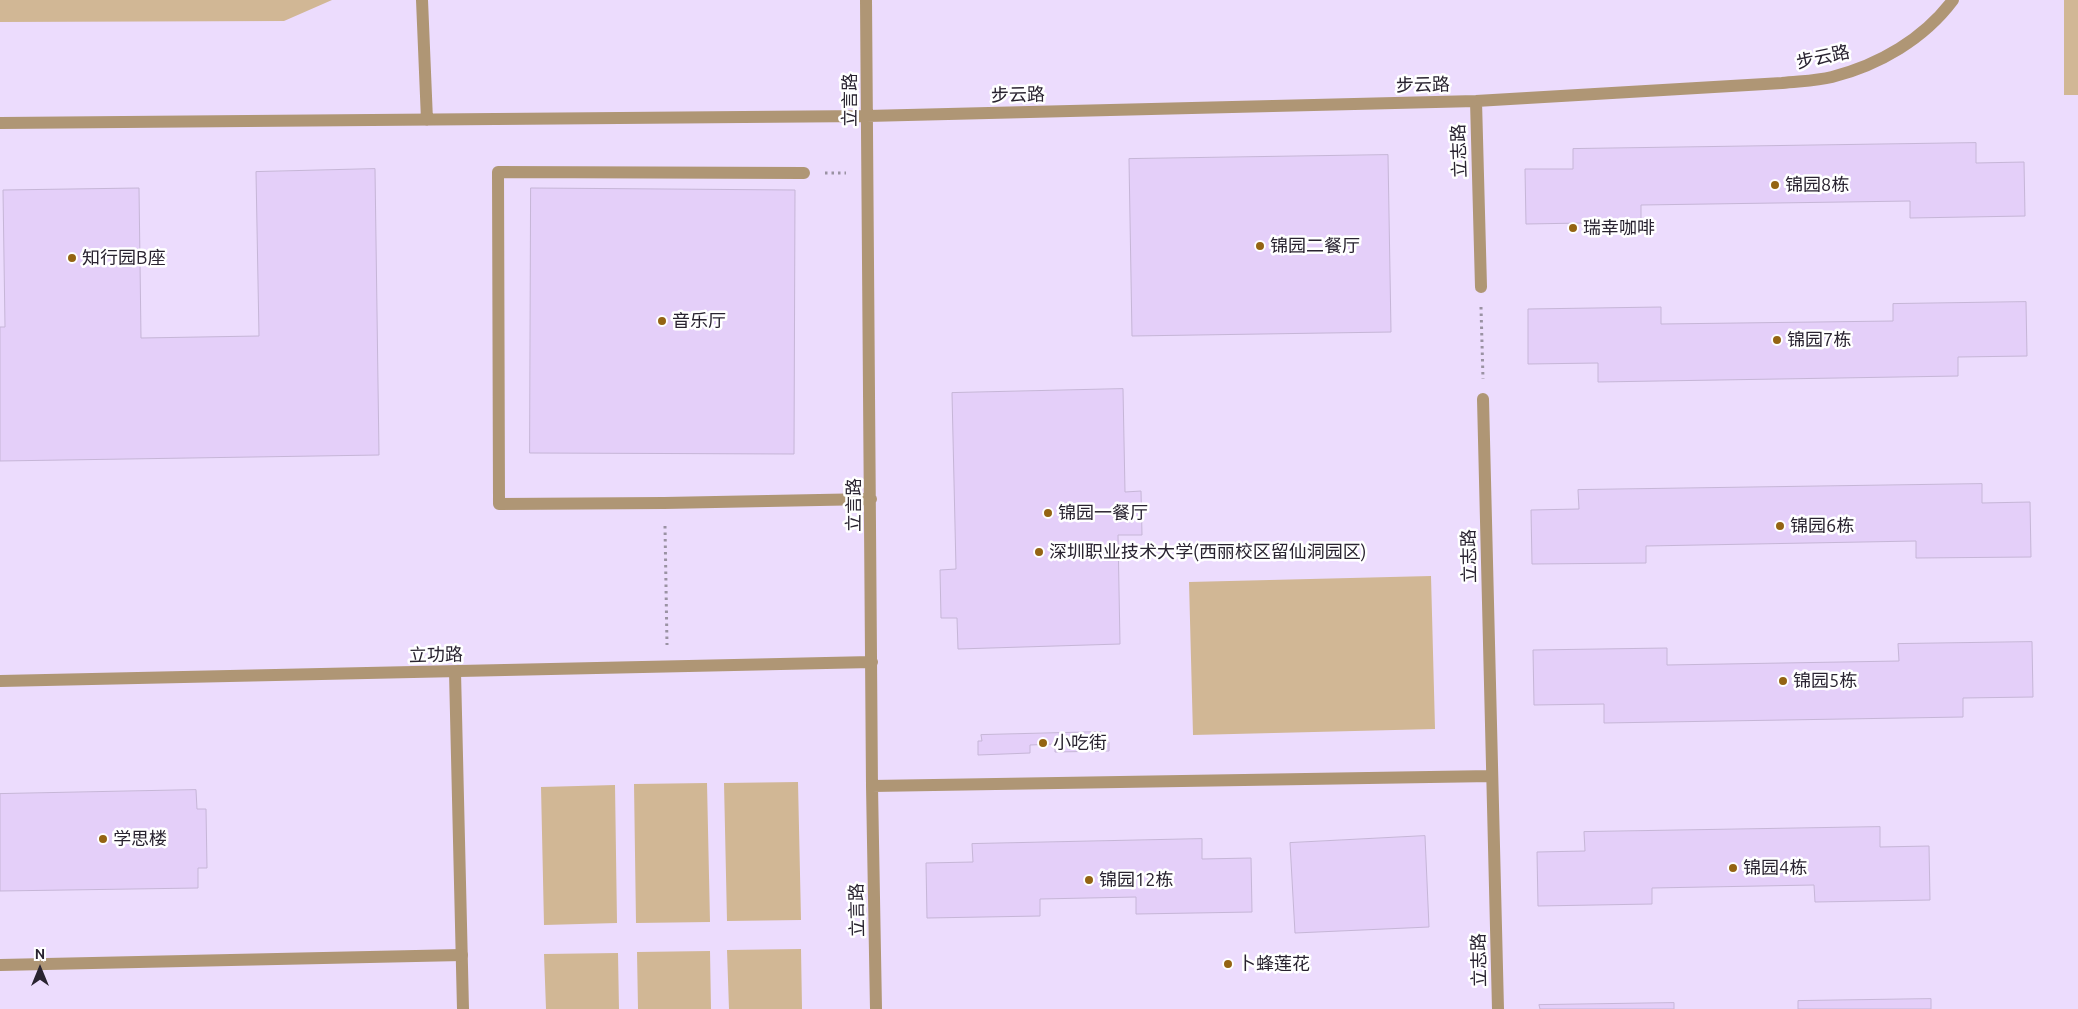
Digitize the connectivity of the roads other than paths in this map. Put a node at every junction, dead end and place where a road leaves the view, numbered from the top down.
1 (422, 0) edge
2 (866, 0) edge
3 (1953, 0) edge
4 (1476, 101) junction
5 (867, 116) junction
6 (427, 120) junction
7 (0, 124) edge
8 (804, 173) road end
9 (1481, 287) road end
10 (1483, 399) road end
11 (871, 499) junction
12 (872, 662) junction
13 (455, 672) junction
14 (0, 681) edge
15 (1492, 776) junction
16 (872, 786) junction
17 (462, 955) junction
18 (0, 965) edge
19 (463, 1009) edge
20 (876, 1009) edge
21 (1498, 1009) edge

1 - 6 street
2 - 5 street, 立言路
3 - 4 street, 步云路
4 - 5 street, 步云路
4 - 9 street, 立志路
5 - 6 street, 步云路
5 - 11 street, 立言路
6 - 7 street, 步云路
8 - 11 street
10 - 15 street, 立志路
11 - 12 street, 立言路
12 - 13 street, 立功路
12 - 16 street, 立言路
13 - 14 street, 立功路
13 - 17 street
15 - 16 street
15 - 21 street, 立志路
16 - 20 street, 立言路
17 - 18 street
17 - 19 street

